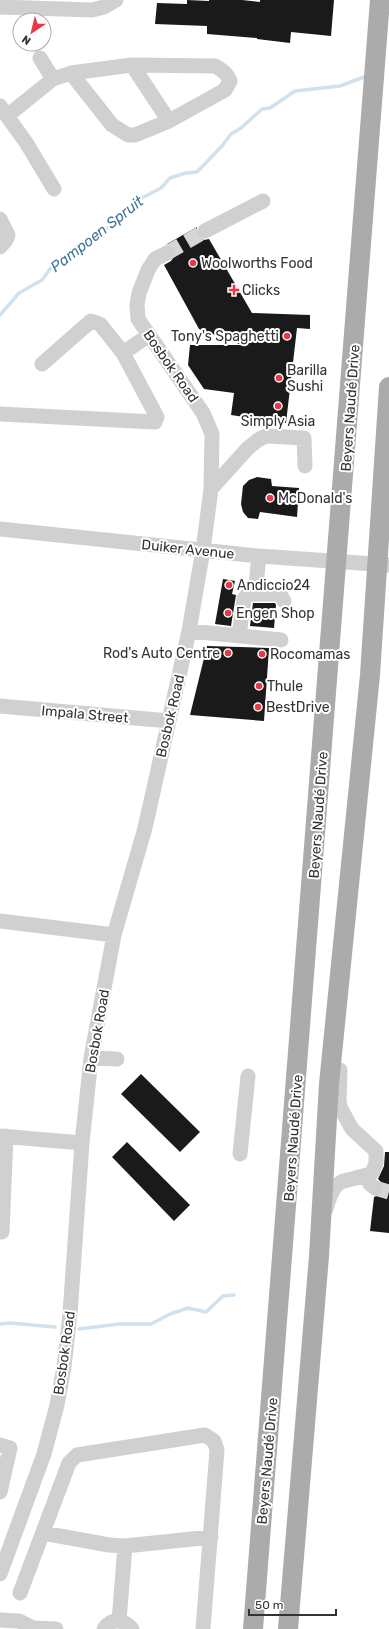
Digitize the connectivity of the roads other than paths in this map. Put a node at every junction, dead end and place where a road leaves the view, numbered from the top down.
1 (116, 0) edge
2 (380, 0) edge
3 (0, 7) edge
4 (40, 58) dead end
5 (132, 64) junction
6 (71, 73) junction
7 (53, 79) junction
8 (4, 111) edge
9 (169, 120) junction
10 (54, 189) dead end
11 (263, 201) dead end
12 (0, 219) edge
13 (205, 231) tunnel mouth
14 (0, 247) edge
15 (167, 252) tunnel mouth
16 (149, 335) junction
17 (123, 353) junction
18 (42, 364) dead end
19 (389, 387) edge
20 (0, 414) edge
21 (305, 466) dead end
22 (211, 489) junction
23 (0, 529) edge
24 (203, 550) junction
25 (259, 556) junction
26 (338, 561) junction
27 (383, 565) edge
28 (256, 594) junction
29 (284, 601) dead end
30 (189, 631) junction
31 (239, 636) junction
32 (281, 640) dead end
33 (0, 706) edge
34 (169, 721) junction
35 (0, 921) edge
36 (114, 935) junction
37 (335, 1028) junction
38 (91, 1058) junction
39 (117, 1060) dead end
40 (248, 1076) dead end
41 (3, 1136) edge
42 (82, 1142) junction
43 (240, 1154) dead end
44 (366, 1176) junction
45 (375, 1188) tunnel mouth
46 (320, 1228) junction
47 (2, 1232) dead end
48 (0, 1445) edge
49 (0, 1492) edge
50 (43, 1533) junction
51 (211, 1538) junction
52 (125, 1546) junction
53 (0, 1574) edge
54 (20, 1593) dead end
55 (0, 1620) edge
56 (126, 1625) edge
57 (33, 1629) edge
58 (56, 1629) edge
59 (104, 1629) edge
60 (203, 1629) edge
61 (253, 1629) edge
62 (288, 1629) edge

1 - 3 street
2 - 26 main road, Beyers Naudé Drive
4 - 7 street
5 - 6 street
5 - 9 street
5 - 9 street
6 - 7 street
6 - 9 street
7 - 8 street
8 - 10 street
11 - 13 street
12 - 14 street
15 - 16 street, Bosbok Road
16 - 17 street
16 - 22 street, Bosbok Road
17 - 18 street
17 - 20 street
19 - 27 main road
21 - 22 street
22 - 24 street, Bosbok Road
23 - 24 street, Duiker Avenue
24 - 25 street, Duiker Avenue
24 - 30 street, Bosbok Road
25 - 26 street, Duiker Avenue
25 - 28 street
26 - 27 street, Duiker Avenue
26 - 61 main road, Beyers Naudé Drive
27 - 37 main road
28 - 29 street
28 - 31 street
30 - 31 street
30 - 34 street, Bosbok Road
31 - 32 street
33 - 34 street, Impala Street
34 - 36 street, Bosbok Road
35 - 36 street
36 - 38 street, Bosbok Road
37 - 44 street
37 - 46 main road
38 - 39 street
38 - 42 street, Bosbok Road
40 - 43 street
41 - 42 street
41 - 47 street
42 - 53 street, Bosbok Road
44 - 45 street
44 - 46 street
46 - 62 main road
48 - 49 street
50 - 51 street
50 - 52 street
50 - 54 street
51 - 52 street
51 - 60 street
52 - 56 street
55 - 57 street
56 - 59 street
57 - 58 street

